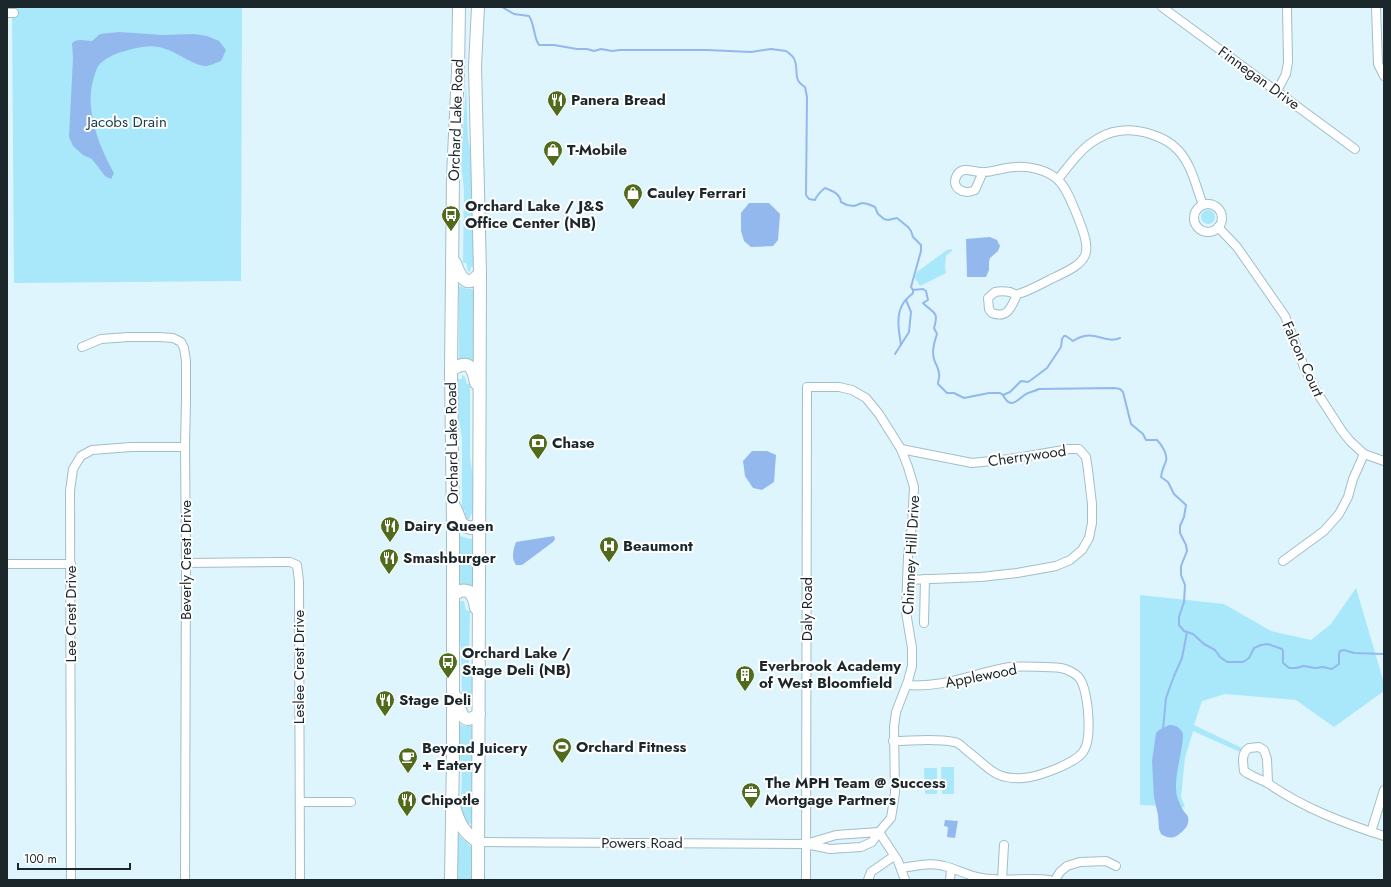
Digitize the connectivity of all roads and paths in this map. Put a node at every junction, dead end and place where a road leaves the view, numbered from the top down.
1 (459, 7) edge
2 (478, 7) edge
3 (1162, 7) edge
4 (1288, 7) edge
5 (1376, 7) edge
6 (458, 72) junction
7 (1384, 76) edge
8 (1277, 91) junction
9 (477, 117) junction
10 (1354, 149) dead end
11 (983, 172) dead end
12 (1058, 179) junction
13 (1203, 205) junction
14 (1218, 227) junction
15 (453, 258) junction
16 (480, 273) junction
17 (1017, 295) dead end
18 (82, 347) dead end
19 (451, 370) junction
20 (806, 387) joint
21 (480, 406) junction
22 (185, 447) junction
23 (901, 449) junction
24 (1364, 454) junction
25 (1384, 461) edge
26 (452, 501) junction
27 (480, 524) junction
28 (1283, 561) dead end
29 (186, 563) junction
30 (7, 564) edge
31 (71, 564) junction
32 (925, 579) junction
33 (908, 580) junction
34 (453, 595) junction
35 (924, 623) dead end
36 (479, 625) junction
37 (453, 680) junction
38 (907, 685) junction
39 (479, 714) junction
40 (893, 741) junction
41 (1268, 783) junction
42 (1384, 790) edge
43 (452, 800) junction
44 (300, 802) junction
45 (351, 802) dead end
46 (878, 832) junction
47 (1371, 832) junction
48 (854, 834) junction
49 (1384, 836) edge
50 (479, 842) junction
51 (806, 844) junction
52 (1004, 845) dead end
53 (855, 848) junction
54 (894, 856) junction
55 (1116, 866) dead end
56 (901, 868) junction
57 (951, 868) junction
58 (71, 880) edge
59 (185, 880) edge
60 (300, 880) edge
61 (451, 880) edge
62 (478, 880) edge
63 (806, 880) edge
64 (868, 880) edge
65 (905, 880) edge
66 (950, 880) edge
67 (1002, 880) edge
68 (1023, 880) edge
69 (1049, 880) edge
70 (1055, 880) edge

1 - 6 main road, Orchard Lake Road
2 - 9 main road, Orchard Lake Road
3 - 8 street, Finnegan Drive
4 - 8 street
5 - 7 street
6 - 9 main road
6 - 15 main road, Orchard Lake Road
8 - 10 street, Finnegan Drive
9 - 16 main road, Orchard Lake Road
11 - 12 street
12 - 13 street
12 - 17 street
13 - 14 street
13 - 14 street
14 - 24 street, Falcon Court
15 - 16 main road
15 - 19 main road, Orchard Lake Road
16 - 21 main road, Orchard Lake Road
18 - 22 street, Beverly Crest Drive
19 - 21 main road
19 - 26 main road, Orchard Lake Road
20 - 23 street, Chimney Hill Drive
20 - 51 street, Daly Road
21 - 27 main road, Orchard Lake Road
22 - 29 street, Beverly Crest Drive
22 - 31 street, Lee Crest Drive
23 - 32 street, Cherrywood
23 - 33 street, Chimney Hill Drive
24 - 25 street
24 - 28 street
26 - 27 main road
26 - 34 main road, Orchard Lake Road
27 - 36 main road, Orchard Lake Road
29 - 44 street, Leslee Crest Drive
29 - 59 street, Beverly Crest Drive
30 - 31 street
31 - 58 street, Lee Crest Drive
32 - 33 street, Cherrywood
32 - 35 street
33 - 38 street, Chimney Hill Drive
34 - 36 main road
34 - 37 main road, Orchard Lake Road
36 - 39 main road, Orchard Lake Road
37 - 39 main road
37 - 43 main road, Orchard Lake Road
38 - 40 street, Chimney Hill Drive
38 - 40 street, Applewood
39 - 50 main road, Orchard Lake Road
40 - 46 street, Chimney Hill Drive
41 - 41 street
41 - 47 street
42 - 47 street
43 - 50 main road
43 - 61 main road, Orchard Lake Road
44 - 45 street
44 - 60 street, Leslee Crest Drive
46 - 48 street
46 - 53 street, Chimney Hill Drive
46 - 54 street
47 - 49 street
48 - 51 street
48 - 53 street
50 - 51 street, Powers Road
50 - 62 main road, Orchard Lake Road
51 - 53 street
51 - 63 street, Daly Road
52 - 67 street
54 - 56 street
54 - 64 street
55 - 70 street
56 - 57 street
56 - 65 street
57 - 66 street
57 - 67 street
67 - 68 street
68 - 69 street

